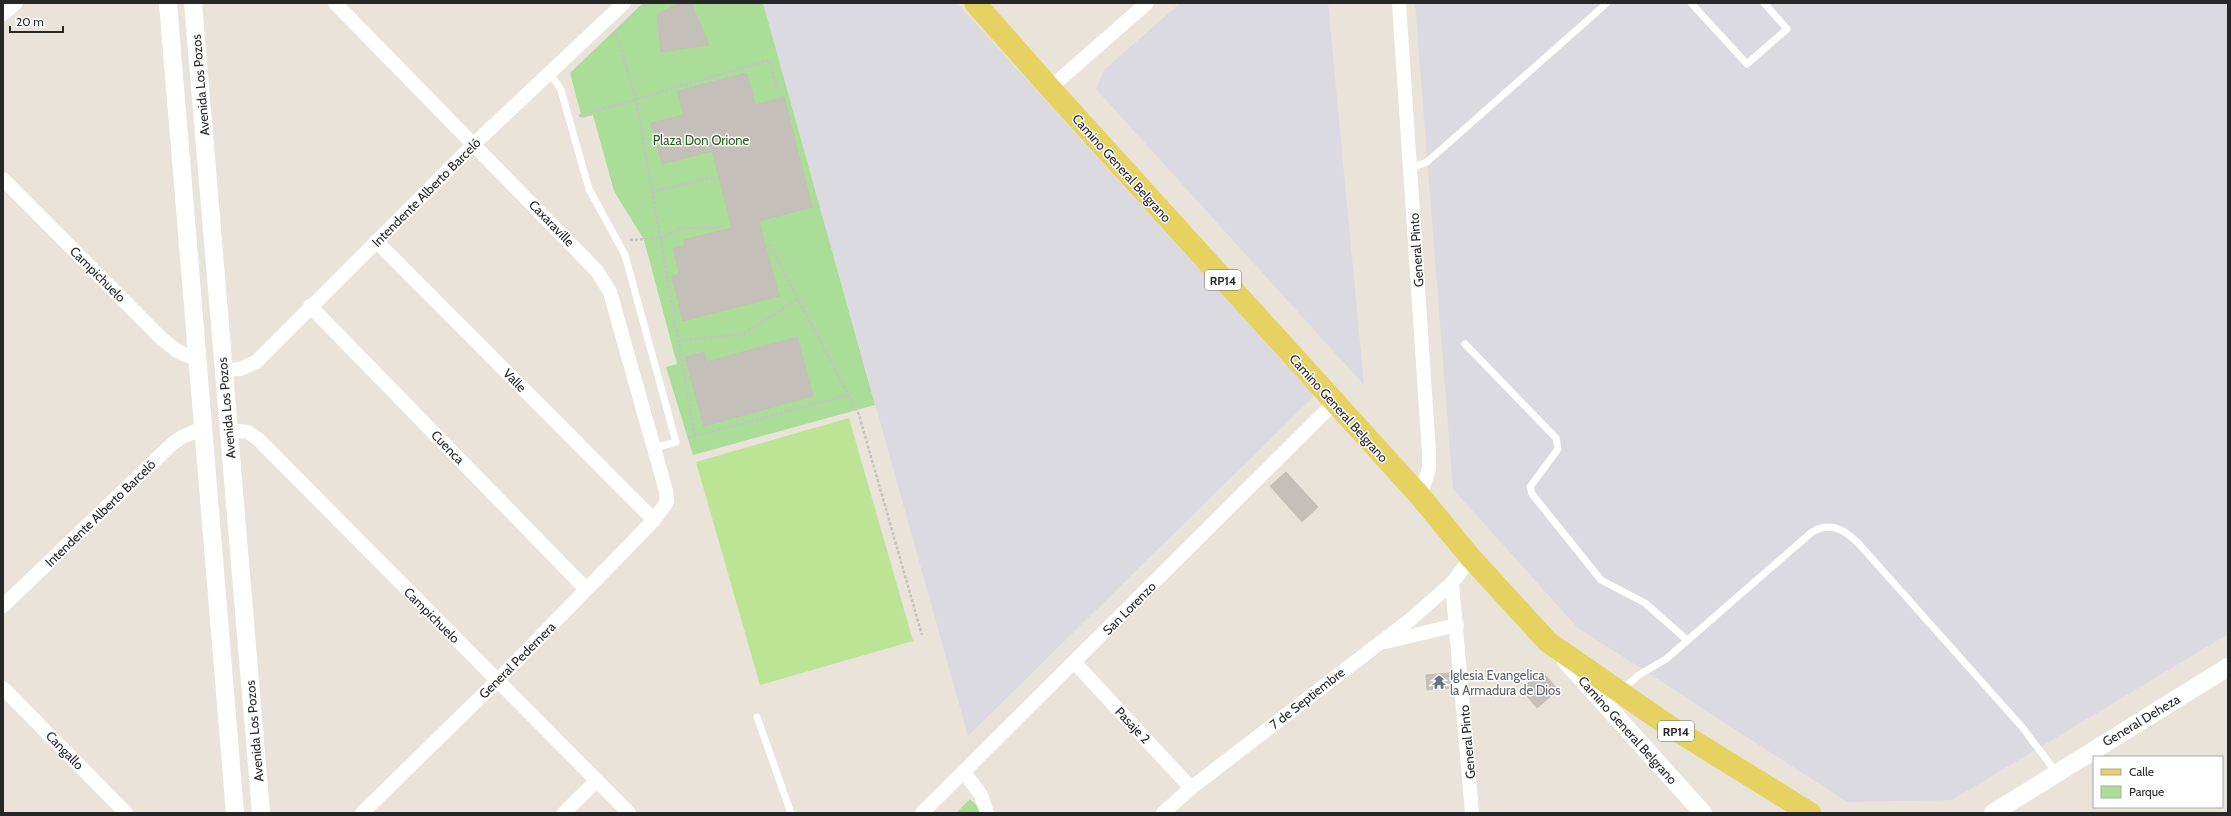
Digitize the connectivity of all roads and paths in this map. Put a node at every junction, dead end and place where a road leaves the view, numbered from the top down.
1 (16, 3) edge
2 (168, 3) edge
3 (193, 3) edge
4 (335, 3) edge
5 (624, 3) edge
6 (975, 3) edge
7 (1147, 3) edge
8 (1399, 3) edge
9 (1607, 3) edge
10 (1691, 3) edge
11 (1764, 3) edge
12 (3, 14) edge
13 (611, 16) junction
14 (550, 73) junction
15 (1050, 88) junction
16 (778, 91) dead end
17 (636, 99) junction
18 (569, 119) junction
19 (475, 143) junction
20 (1410, 168) junction
21 (714, 177) dead end
22 (3, 179) edge
23 (652, 192) junction
24 (724, 227) dead end
25 (660, 238) junction
26 (617, 240) junction
27 (376, 241) junction
28 (769, 244) dead end
29 (798, 300) junction
30 (310, 306) junction
31 (679, 341) junction
32 (1465, 344) dead end
33 (198, 360) junction
34 (223, 370) junction
35 (848, 395) junction
36 (1334, 403) junction
37 (203, 428) junction
38 (228, 430) junction
39 (696, 436) junction
40 (676, 442) junction
41 (654, 448) junction
42 (1420, 496) junction
43 (667, 502) joint
44 (654, 520) junction
45 (1471, 558) junction
46 (1452, 583) junction
47 (586, 589) junction
48 (3, 606) edge
49 (1457, 625) junction
50 (922, 635) dead end
51 (1687, 640) junction
52 (1548, 642) junction
53 (1379, 644) junction
54 (1075, 663) junction
55 (2228, 667) edge
56 (497, 681) junction
57 (3, 688) edge
58 (1619, 692) junction
59 (757, 717) dead end
60 (964, 772) junction
61 (2056, 772) junction
62 (597, 780) junction
63 (1191, 788) junction
64 (126, 813) edge
65 (235, 813) edge
66 (261, 813) edge
67 (362, 813) edge
68 (564, 813) edge
69 (629, 813) edge
70 (791, 813) edge
71 (922, 813) edge
72 (987, 813) edge
73 (1163, 813) edge
74 (1472, 813) edge
75 (1703, 813) edge
76 (1810, 813) edge
77 (1993, 813) edge

1 - 12 street
2 - 33 street, Avenida Los Pozos
3 - 34 street, Avenida Los Pozos
4 - 19 street, Caxaraville
5 - 13 street, Intendente Alberto Barceló
6 - 15 main road, Camino General Belgrano / RP14
7 - 15 street
8 - 20 street, General Pinto
9 - 20 lane
10 - 11 lane
13 - 14 street, Intendente Alberto Barceló
13 - 17 path
14 - 18 lane
14 - 19 street, Intendente Alberto Barceló
15 - 36 main road, Camino General Belgrano / RP14
16 - 17 path
17 - 18 path
17 - 23 path
18 - 26 lane
19 - 27 street, Intendente Alberto Barceló
19 - 41 street, Caxaraville
20 - 42 street, General Pinto
21 - 23 path
22 - 33 street, Campichuelo
23 - 25 path
24 - 25 path
25 - 26 path
25 - 31 path
26 - 40 lane
27 - 30 street, Intendente Alberto Barceló
27 - 44 street, Valle
28 - 29 path
29 - 31 path
29 - 35 path
30 - 34 street, Intendente Alberto Barceló
30 - 47 street, Cuenca
31 - 39 path
32 - 51 lane
33 - 37 street, Avenida Los Pozos
34 - 38 street, Avenida Los Pozos
35 - 39 path
35 - 50 path
36 - 42 main road, Camino General Belgrano / RP14
36 - 54 street, San Lorenzo
37 - 48 street, Intendente Alberto Barceló
37 - 65 street, Avenida Los Pozos
38 - 56 street, Campichuelo
38 - 66 street, Avenida Los Pozos
39 - 40 path
40 - 41 lane
41 - 43 street, Caxaraville
42 - 45 main road, Camino General Belgrano / RP14
43 - 44 street, General Pedernera
44 - 47 street, General Pedernera
45 - 46 street
45 - 52 main road, Camino General Belgrano / RP14
46 - 49 street, General Pinto
46 - 53 street, 7 de Septiembre
47 - 56 street, General Pedernera
49 - 53 street
49 - 74 street, General Pinto
51 - 58 lane
51 - 61 lane
52 - 58 main road, RP14
52 - 75 street, Camino General Belgrano
53 - 63 street, 7 de Septiembre
54 - 60 street, San Lorenzo
54 - 63 street, Pasaje 2
55 - 61 street, General Deheza
56 - 62 street, Campichuelo
56 - 67 street, General Pedernera
57 - 64 street, Cangallo
58 - 76 main road, RP14
59 - 70 lane
60 - 71 street, San Lorenzo
60 - 72 street
61 - 77 street, General Deheza
62 - 68 street
62 - 69 street, Campichuelo
63 - 73 street, 7 de Septiembre

